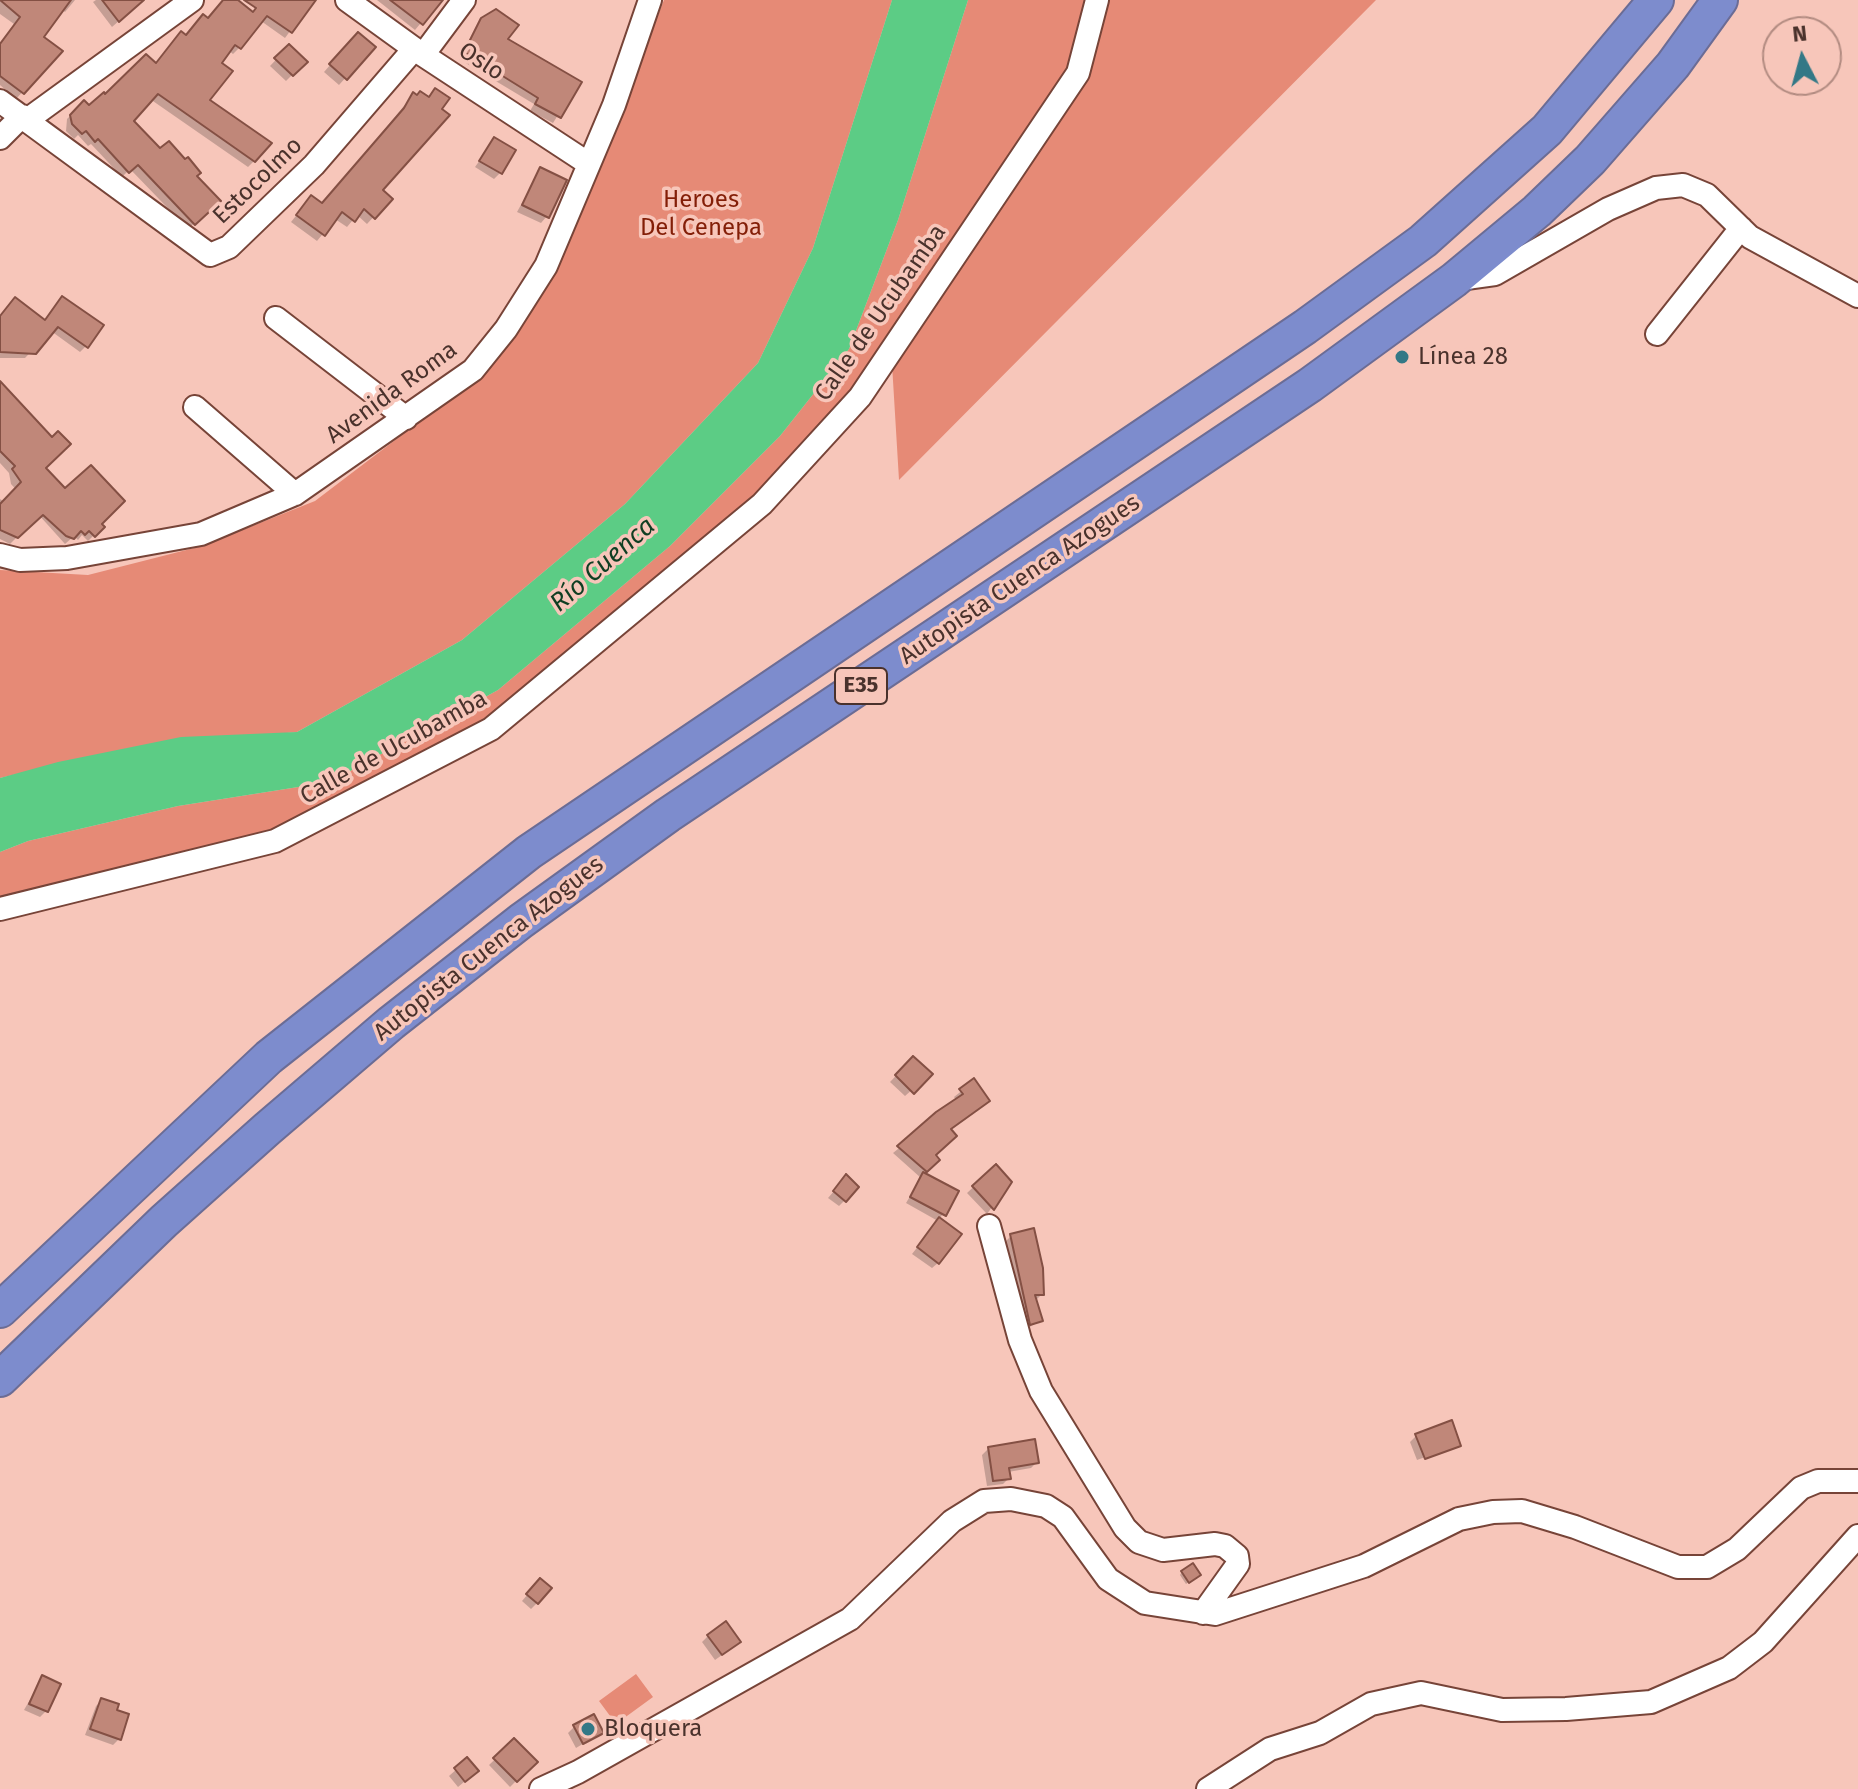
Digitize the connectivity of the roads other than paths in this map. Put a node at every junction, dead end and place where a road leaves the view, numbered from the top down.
1 (192, 0) edge
2 (347, 0) edge
3 (464, 0) edge
4 (650, 0) edge
5 (1097, 0) edge
6 (1656, 0) edge
7 (1720, 0) edge
8 (418, 52) junction
9 (0, 101) edge
10 (25, 118) junction
11 (0, 138) edge
12 (589, 164) junction
13 (1741, 228) junction
14 (1454, 280) junction
15 (1858, 296) edge
16 (276, 318) dead end
17 (1657, 334) dead end
18 (195, 407) dead end
19 (406, 418) junction
20 (295, 494) junction
21 (0, 555) edge
22 (0, 909) edge
23 (989, 1226) dead end
24 (0, 1310) edge
25 (0, 1379) edge
26 (1856, 1484) edge
27 (1858, 1536) edge
28 (1203, 1613) junction
29 (541, 1789) edge
30 (1208, 1789) edge

1 - 10 street
2 - 8 street, Oslo
3 - 8 street
4 - 12 street, Avenida Roma
5 - 22 street, Calle de Ucubamba
6 - 24 highway, Autopista Cuenca Azogues / E35
7 - 14 highway, Autopista Cuenca Azogues / E35
8 - 10 street, Estocolmo
8 - 12 street, Oslo
9 - 10 street, Estocolmo
10 - 11 street
12 - 19 street, Avenida Roma
13 - 14 street
13 - 15 street
13 - 17 street
14 - 25 highway, Autopista Cuenca Azogues / E35
16 - 19 street
18 - 20 street
19 - 20 street, Avenida Roma
20 - 21 street, Avenida Roma
23 - 28 street
26 - 28 street
27 - 30 street
28 - 29 street

